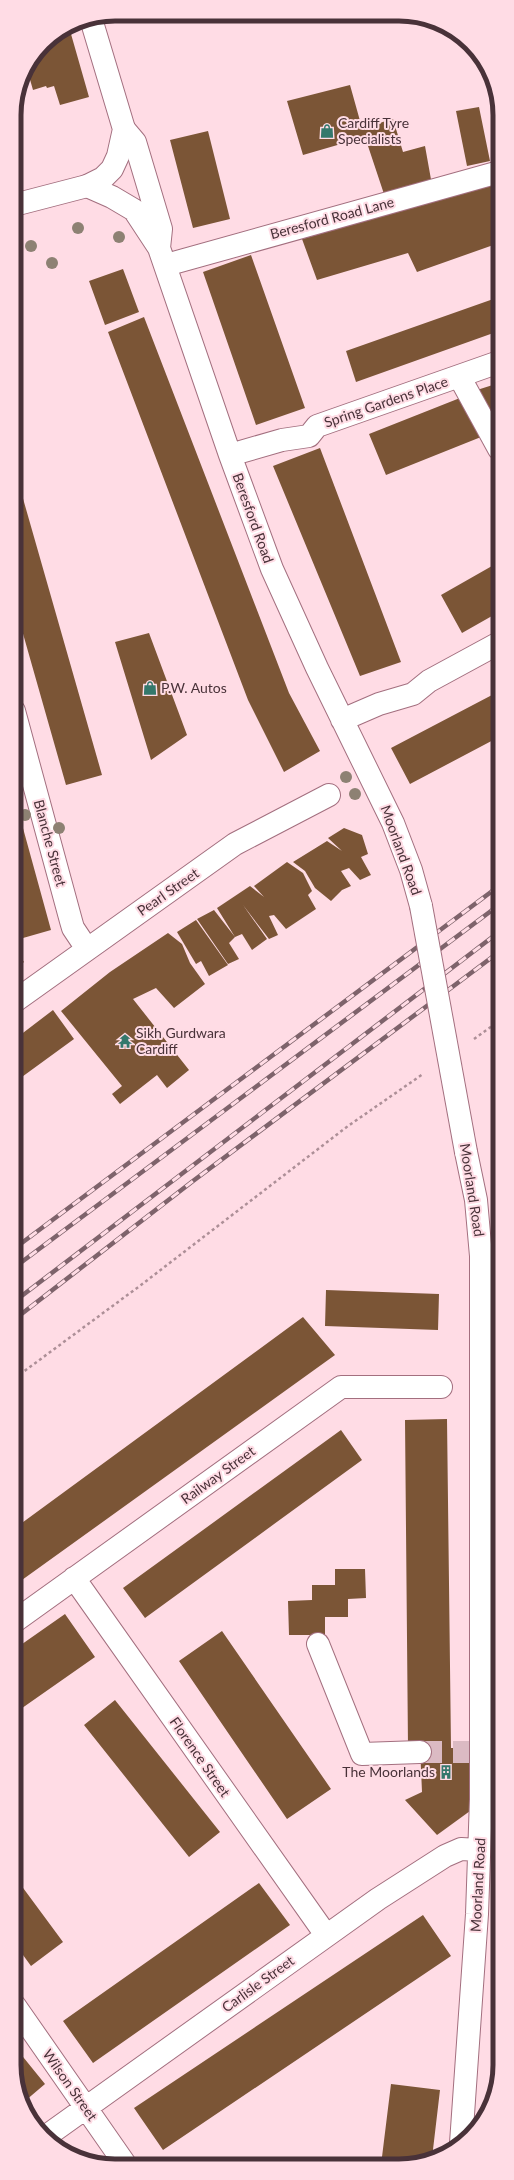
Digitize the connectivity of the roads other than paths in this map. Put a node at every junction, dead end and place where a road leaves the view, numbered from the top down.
1 (93, 24) edge
2 (124, 129) junction
3 (493, 173) edge
4 (87, 186) junction
5 (21, 203) edge
6 (162, 256) junction
7 (493, 364) edge
8 (459, 376) junction
9 (493, 438) edge
10 (230, 455) junction
11 (493, 646) edge
12 (342, 720) junction
13 (21, 737) edge
14 (372, 778) joint
15 (330, 795) dead end
16 (87, 949) junction
17 (21, 996) edge
18 (441, 1387) dead end
19 (74, 1578) junction
20 (21, 1617) edge
21 (318, 1644) dead end
22 (420, 1752) tunnel mouth
23 (490, 1800) edge
24 (479, 1850) junction
25 (326, 1935) junction
26 (21, 2015) edge
27 (86, 2108) junction
28 (50, 2133) edge
29 (462, 2135) edge
30 (122, 2159) edge

1 - 2 street, Beresford Road
2 - 4 street
2 - 6 street, Beresford Road
3 - 6 street, Beresford Road Lane
4 - 5 street
4 - 6 street, Beresford Road
6 - 10 street, Beresford Road
7 - 8 street, Spring Gardens Place
8 - 9 street
8 - 10 street, Spring Gardens Place
10 - 12 street, Beresford Road
11 - 12 street
12 - 14 street, Beresford Road
13 - 16 street, Blanche Street
14 - 23 street, Moorland Road, bridge
15 - 16 street, Pearl Street
16 - 17 street, Pearl Street
18 - 19 street, Railway Street
19 - 20 street, Railway Street
19 - 25 street, Florence Street
21 - 22 street
23 - 24 street, Moorland Road
24 - 25 street, Carlisle Street
24 - 29 street, Moorland Road
25 - 27 street, Carlisle Street
26 - 27 street, Wilson Street
27 - 28 street, Carlisle Street
27 - 30 street, Wilson Street

